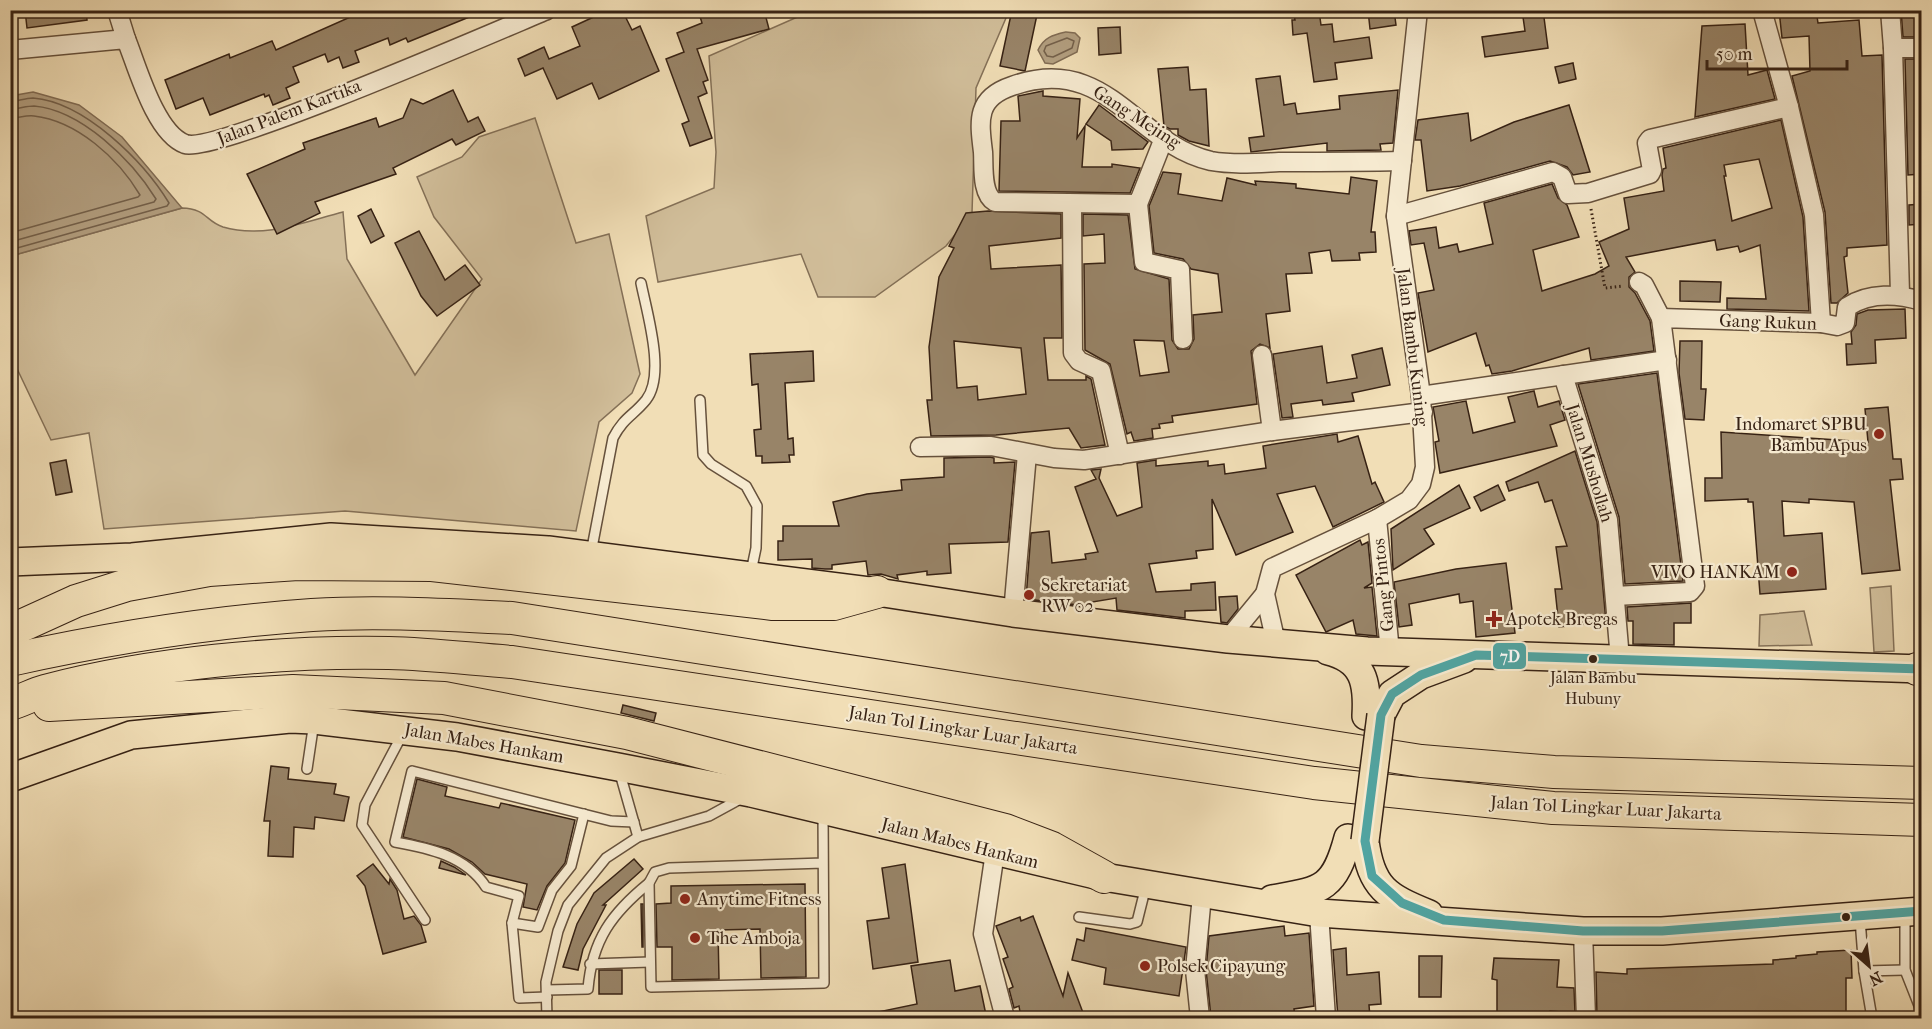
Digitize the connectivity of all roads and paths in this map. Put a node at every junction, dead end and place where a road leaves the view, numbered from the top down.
1 (117, 10) edge
2 (547, 10) edge
3 (1418, 10) edge
4 (1762, 10) edge
5 (1890, 10) edge
6 (506, 18) edge
7 (126, 39) junction
8 (1893, 48) junction
9 (1922, 48) edge
10 (10, 50) edge
11 (1789, 107) junction
12 (1164, 138) junction
13 (1402, 161) junction
14 (1588, 193) junction
15 (1138, 204) junction
16 (1072, 205) junction
17 (1396, 216) junction
18 (1639, 282) joint
19 (641, 283) dead end
20 (1900, 294) junction
21 (1922, 301) edge
22 (1661, 318) junction
23 (1821, 323) junction
24 (1183, 339) dead end
25 (1262, 355) dead end
26 (1666, 360) junction
27 (1563, 375) junction
28 (700, 400) dead end
29 (1422, 404) junction
30 (1272, 431) junction
31 (920, 447) dead end
32 (1027, 454) junction
33 (1120, 455) junction
34 (1377, 519) junction
35 (590, 557) junction
36 (10, 562) edge
37 (751, 575) junction
38 (876, 592) junction
39 (1265, 594) junction
40 (1615, 596) junction
41 (1013, 613) junction
42 (10, 631) edge
43 (1228, 639) junction
44 (1276, 643) junction
45 (1306, 646) junction
46 (1390, 652) junction
47 (1476, 655) junction
48 (1620, 659) junction
49 (10, 660) edge
50 (1920, 669) edge
51 (13, 704) edge
52 (1374, 716) junction
53 (314, 720) junction
54 (405, 729) junction
55 (618, 767) junction
56 (307, 769) dead end
57 (10, 778) edge
58 (1922, 783) edge
59 (752, 793) junction
60 (823, 810) junction
61 (584, 814) junction
62 (1922, 820) edge
63 (634, 822) junction
64 (638, 837) junction
65 (1357, 839) junction
66 (995, 852) junction
67 (823, 862) junction
68 (1104, 878) junction
69 (649, 883) junction
70 (1147, 883) junction
71 (1202, 895) junction
72 (1253, 903) junction
73 (1319, 912) junction
74 (1913, 912) edge
75 (1860, 916) junction
76 (1079, 917) dead end
77 (425, 920) dead end
78 (1444, 920) junction
79 (512, 923) junction
80 (1583, 931) junction
81 (650, 962) junction
82 (590, 964) junction
83 (1905, 970) junction
84 (1864, 971) junction
85 (547, 994) junction
86 (548, 1018) edge
87 (1005, 1018) edge
88 (1200, 1018) edge
89 (1326, 1018) edge
90 (1586, 1018) edge
91 (1872, 1018) edge
92 (1921, 1018) edge

1 - 7 street, Jalan Palem Kartika
2 - 6 street, Jalan Palem Kartika
3 - 13 street, Jalan Bambu Kuning
4 - 11 street
5 - 8 street
6 - 7 street, Jalan Palem Kartika
7 - 10 street
8 - 9 street
8 - 20 street
11 - 14 street
11 - 23 street
12 - 13 street, Gang Mejing
12 - 15 street
12 - 16 street, Gang Mejing
13 - 17 street, Jalan Bambu Kuning
14 - 17 street
14 - 18 path
15 - 16 street
15 - 24 street
16 - 33 street
17 - 29 street, Jalan Bambu Kuning
18 - 22 street
19 - 35 lane
20 - 21 street
20 - 23 street, Gang Rukun
22 - 23 street, Gang Rukun
22 - 26 street
25 - 30 street
26 - 27 street
26 - 40 street
27 - 29 street
27 - 40 street, Jalan Mushollah
28 - 37 lane
29 - 30 street
29 - 34 street, Jalan Bambu Kuning
30 - 33 street
31 - 32 street
32 - 33 street
32 - 41 street
34 - 39 street, Jalan Bambu Kuning
34 - 46 street, Gang Pintos
35 - 36 main road
35 - 37 main road
37 - 38 main road
38 - 41 main road
38 - 42 highway
39 - 43 street, Jalan Bambu Kuning
39 - 44 street
40 - 48 street, Jalan Mushollah
41 - 43 main road
43 - 44 main road
44 - 45 main road
45 - 46 main road
45 - 52 main road
46 - 47 main road
47 - 48 main road
47 - 52 main road
48 - 50 main road
49 - 58 highway, Jalan Tol Lingkar Luar Jakarta
51 - 62 highway, Jalan Tol Lingkar Luar Jakarta
51 - 68 highway
52 - 65 main road
53 - 54 main road, Jalan Mabes Hankam
53 - 56 lane
53 - 57 main road, Jalan Mabes Hankam
54 - 55 main road, Jalan Mabes Hankam
54 - 77 lane
55 - 59 main road, Jalan Mabes Hankam
55 - 63 lane
59 - 60 main road, Jalan Mabes Hankam
59 - 64 lane
60 - 66 main road, Jalan Mabes Hankam
60 - 67 lane
61 - 63 lane
61 - 79 lane
61 - 79 lane
63 - 64 lane
64 - 85 lane
65 - 72 main road
65 - 78 main road
66 - 68 main road, Jalan Mabes Hankam
66 - 87 street
67 - 69 lane
67 - 81 lane
68 - 70 main road, Jalan Mabes Hankam
69 - 81 lane
69 - 82 lane
70 - 71 main road, Jalan Mabes Hankam
70 - 76 lane
71 - 72 main road, Jalan Mabes Hankam
71 - 88 street
72 - 73 main road, Jalan Mabes Hankam
73 - 78 main road, Jalan Mabes Hankam
73 - 89 street
74 - 75 main road, Jalan Mabes Hankam
74 - 83 lane
75 - 80 main road, Jalan Mabes Hankam
75 - 84 lane
78 - 80 main road, Jalan Mabes Hankam
79 - 85 lane
80 - 90 street
81 - 82 lane
82 - 85 lane
83 - 84 lane
83 - 92 lane
84 - 91 lane
85 - 86 lane

